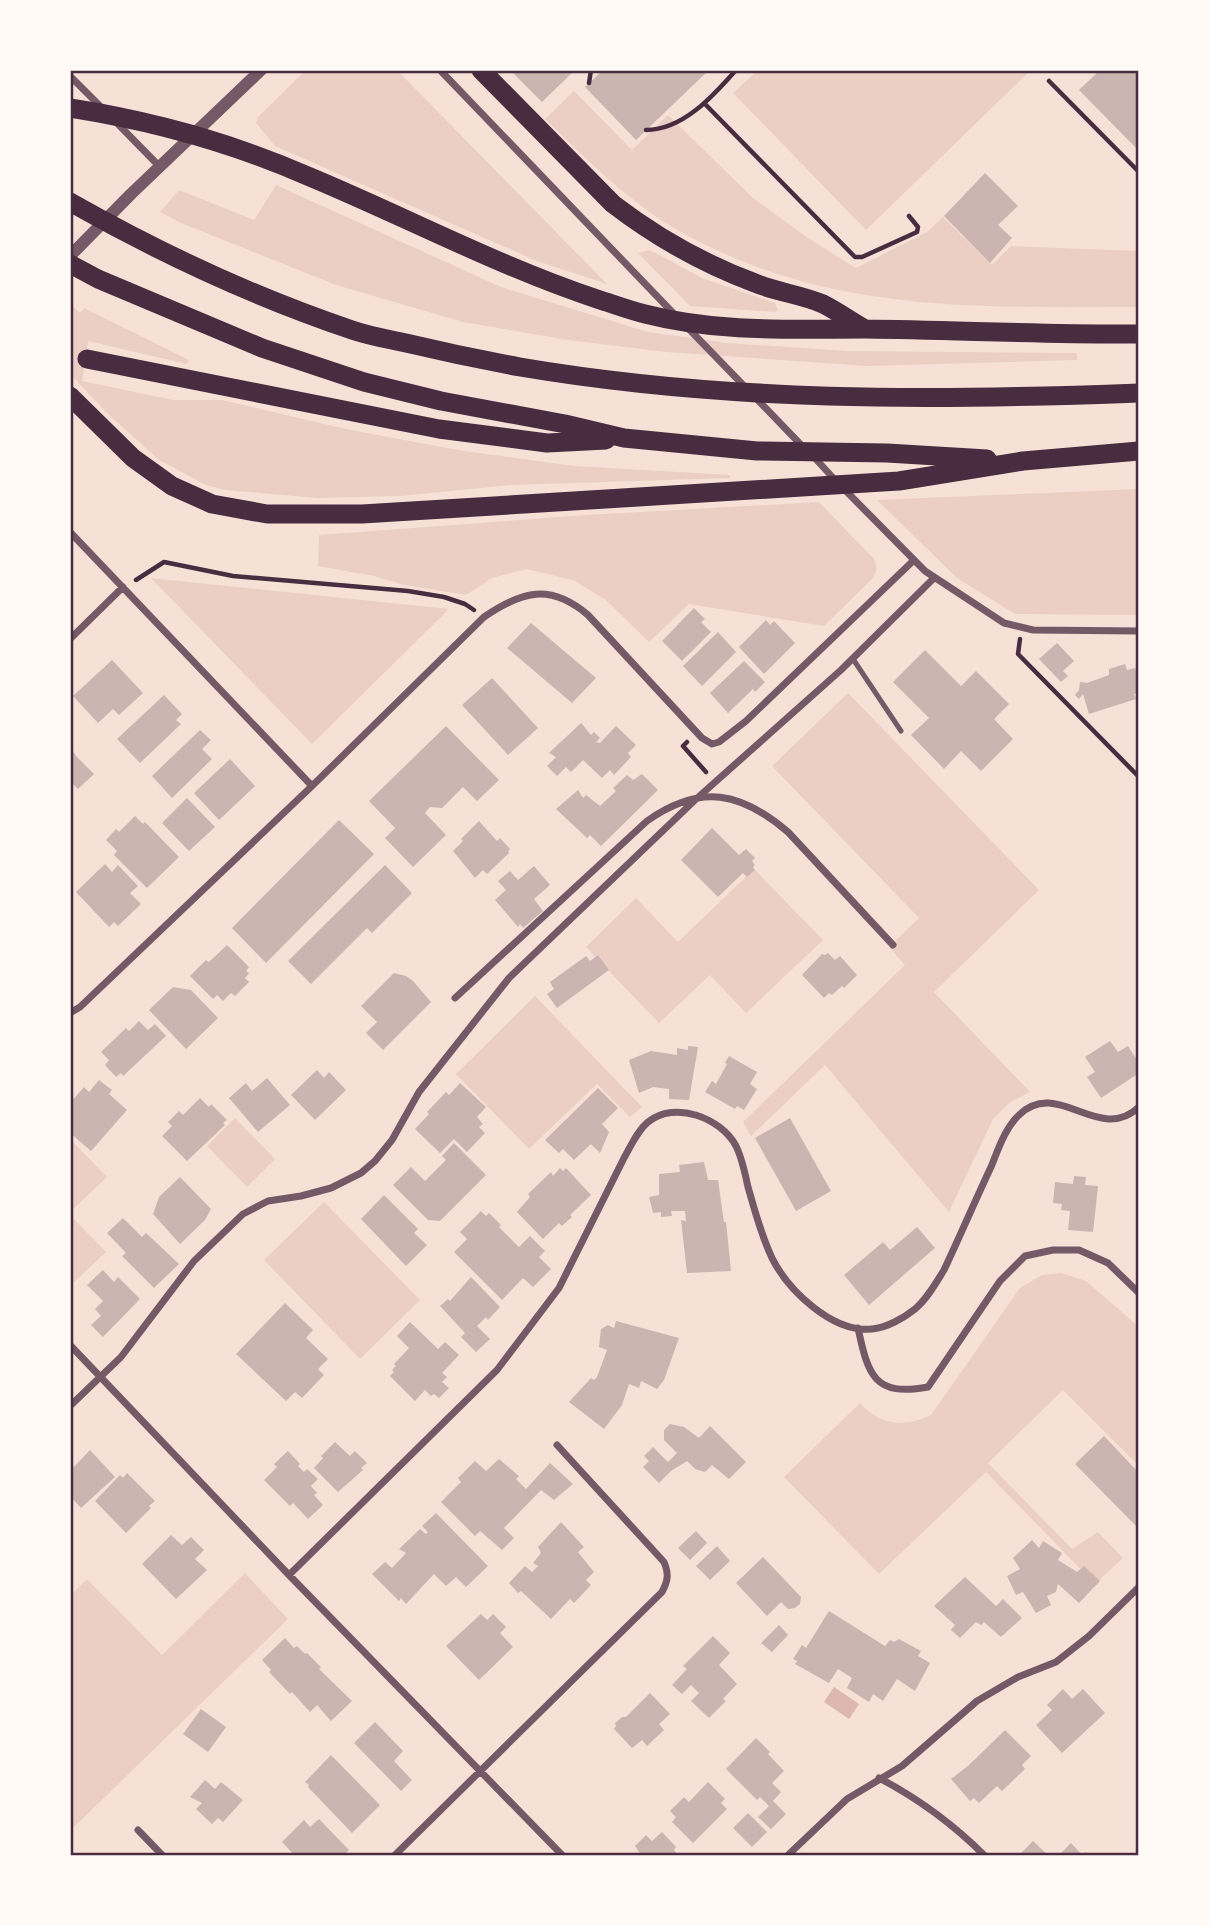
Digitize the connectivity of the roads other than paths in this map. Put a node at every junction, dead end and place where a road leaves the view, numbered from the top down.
1 (261, 70) edge
2 (440, 70) edge
3 (481, 70) edge
4 (70, 76) edge
5 (70, 108) edge
6 (160, 167) junction
7 (70, 202) edge
8 (70, 256) edge
9 (70, 264) edge
10 (866, 330) junction
11 (1139, 334) edge
12 (87, 359) dead end
13 (1139, 393) edge
14 (70, 396) edge
15 (624, 438) junction
16 (1139, 451) edge
17 (1023, 461) junction
18 (70, 533) edge
19 (913, 561) junction
20 (934, 578) junction
21 (123, 587) junction
22 (1139, 631) edge
23 (70, 639) edge
24 (853, 659) junction
25 (901, 732) dead end
26 (312, 786) junction
27 (695, 800) junction
28 (892, 945) dead end
29 (455, 998) dead end
30 (70, 1013) edge
31 (1139, 1107) edge
32 (1139, 1293) edge
33 (858, 1328) junction
34 (70, 1345) edge
35 (101, 1376) junction
36 (70, 1406) edge
37 (556, 1446) dead end
38 (289, 1575) junction
39 (1139, 1587) edge
40 (481, 1772) junction
41 (879, 1778) junction
42 (138, 1830) dead end
43 (163, 1856) edge
44 (394, 1856) edge
45 (563, 1856) edge
46 (787, 1856) edge
47 (985, 1856) edge

1 - 6 street
2 - 19 street
3 - 10 highway
4 - 6 street
5 - 10 highway
6 - 8 street
7 - 13 highway
9 - 15 highway
10 - 11 highway
12 - 15 highway
14 - 17 highway
15 - 17 highway
16 - 17 highway
18 - 21 street
19 - 20 street
19 - 26 street
20 - 22 street
20 - 24 street
21 - 23 street
21 - 26 street
24 - 25 lane
24 - 27 street
26 - 30 street
27 - 28 street
27 - 29 street
27 - 35 street
31 - 33 street
32 - 33 street
33 - 38 street
34 - 35 street
35 - 36 street
35 - 38 street
37 - 40 street
38 - 40 street
39 - 41 street
40 - 44 street
40 - 45 street
41 - 46 street
41 - 47 street
42 - 43 street

